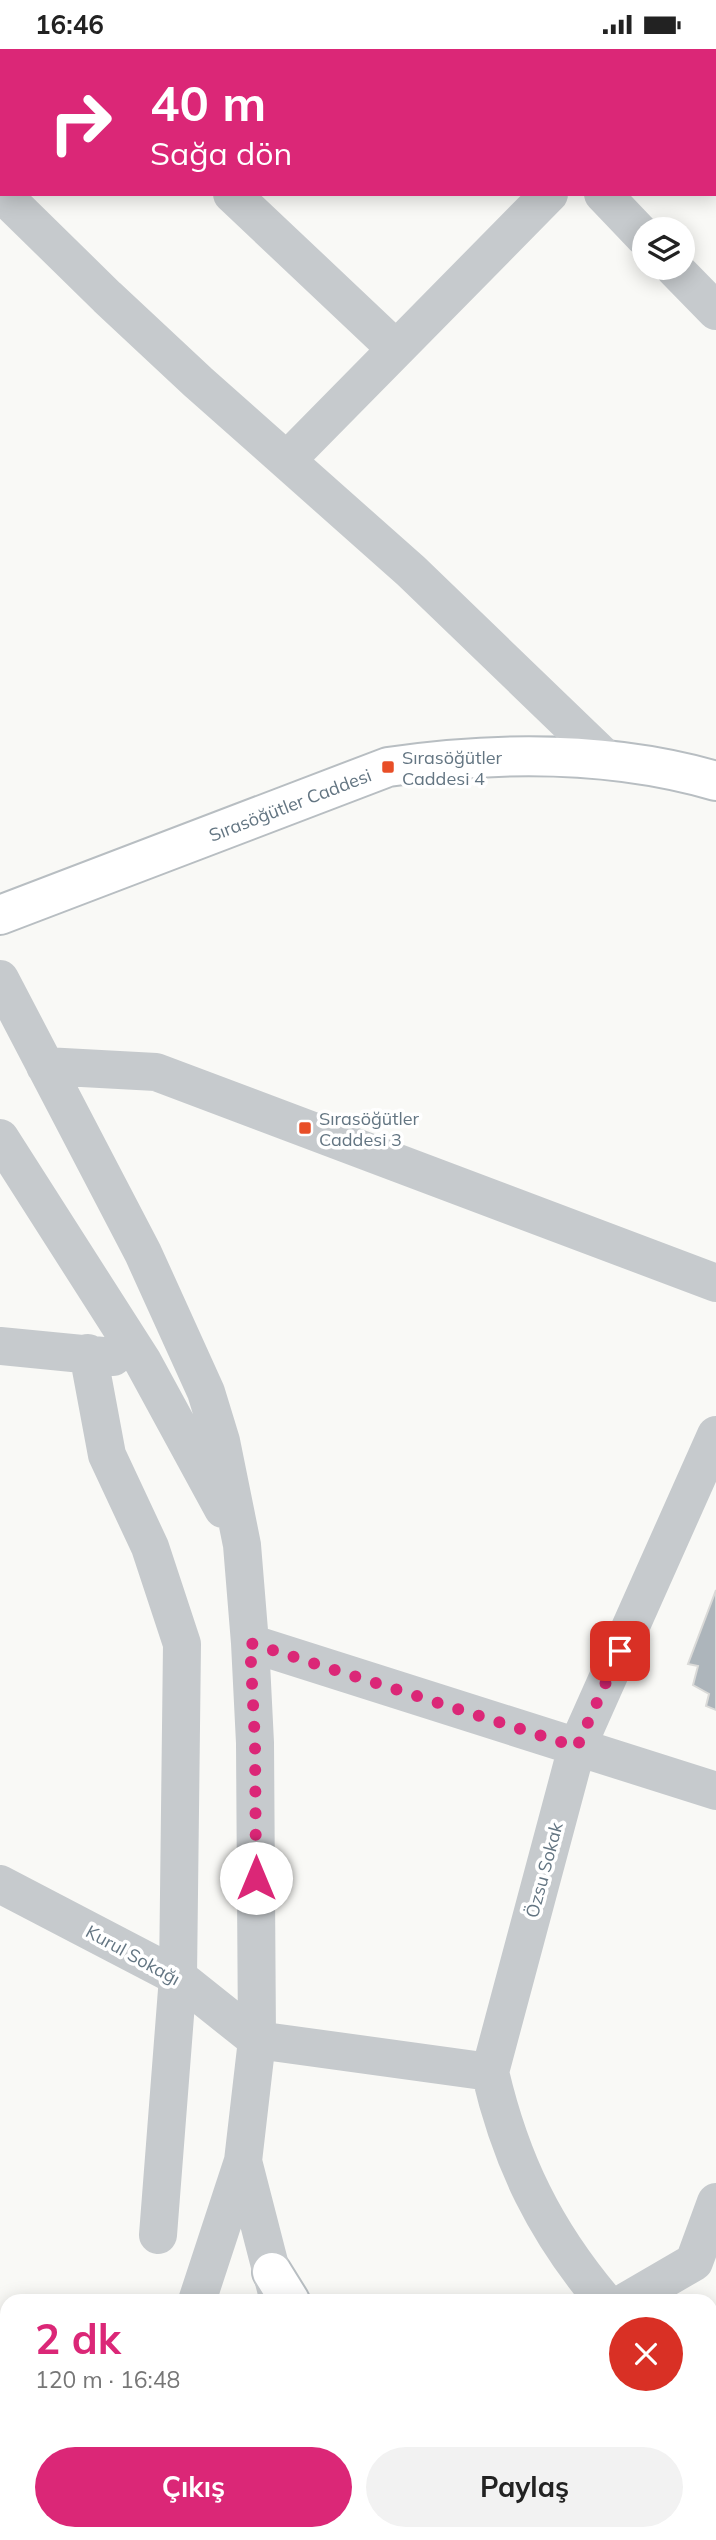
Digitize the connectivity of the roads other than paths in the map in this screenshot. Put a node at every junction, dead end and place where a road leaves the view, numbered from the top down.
1 (4, 196) edge
2 (234, 196) edge
3 (547, 196) edge
4 (605, 196) edge
5 (632, 224) edge
6 (686, 280) edge
7 (716, 311) edge
8 (396, 349) junction
9 (288, 459) junction
10 (607, 760) junction
11 (716, 781) edge
12 (0, 915) edge
13 (0, 979) edge
14 (45, 1066) junction
15 (0, 1138) edge
16 (716, 1283) edge
17 (0, 1346) edge
18 (88, 1353) junction
19 (143, 1362) junction
20 (716, 1435) edge
21 (242, 1545) junction
22 (250, 1643) junction
23 (577, 1747) junction
24 (716, 1791) edge
25 (0, 1884) edge
26 (178, 1977) junction
27 (257, 2040) junction
28 (490, 2072) junction
29 (243, 2161) junction
30 (716, 2201) edge
31 (158, 2235) dead end
32 (281, 2291) edge
33 (199, 2294) edge
34 (598, 2294) edge
35 (639, 2294) edge

1 - 9 street
2 - 8 street
3 - 8 street
4 - 5 street
6 - 7 street
8 - 9 street
9 - 10 street
10 - 11 street, Sırasöğütler Caddesi
10 - 12 street, Sırasöğütler Caddesi
13 - 14 street
14 - 16 street
14 - 21 street
15 - 19 street
17 - 18 street
18 - 19 street
18 - 26 street
19 - 21 street
20 - 23 street, Özsu Sokak
21 - 22 street
22 - 23 street
22 - 27 street
23 - 24 street
23 - 28 street, Özsu Sokak
25 - 26 street, Kurul Sokağı
26 - 27 street, Kurul Sokağı
26 - 31 street
27 - 28 street
27 - 29 street
28 - 34 street, Özsu Sokak
29 - 32 street
29 - 33 street
30 - 35 street

